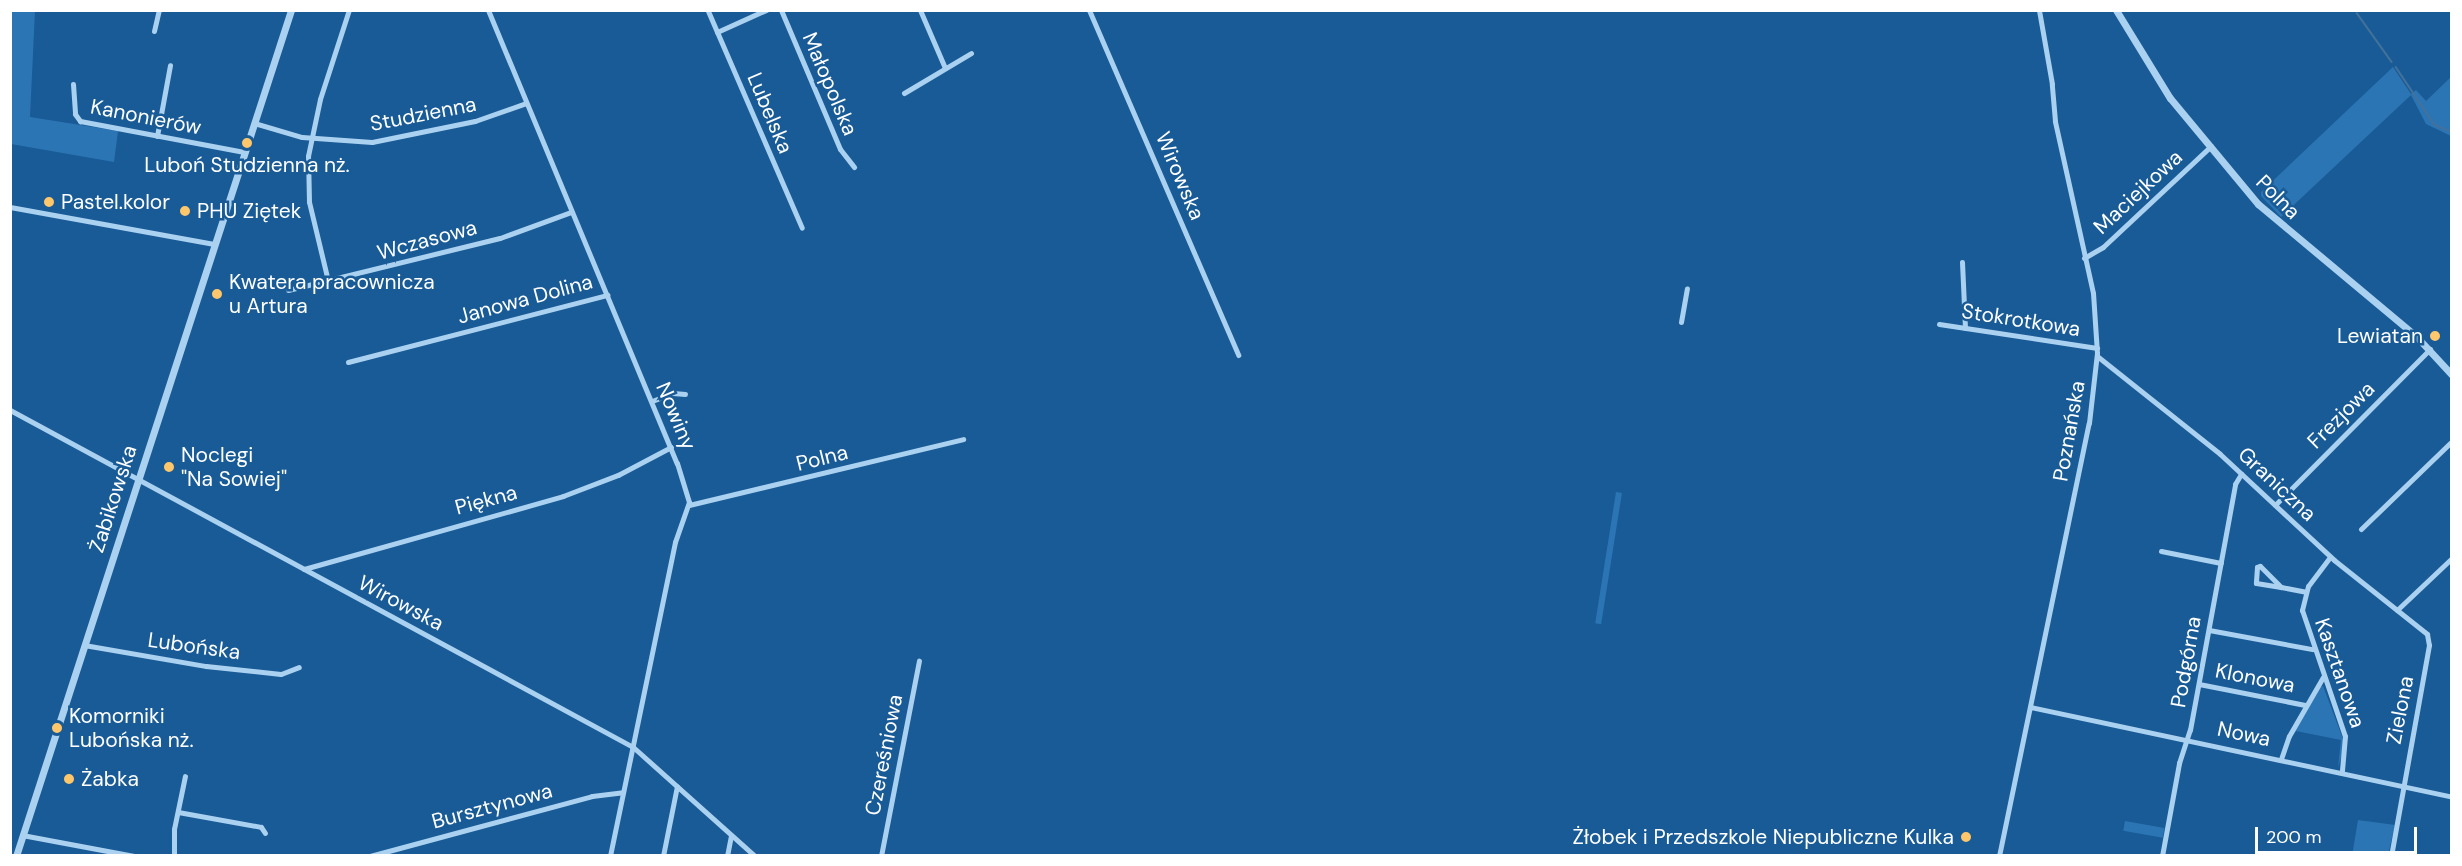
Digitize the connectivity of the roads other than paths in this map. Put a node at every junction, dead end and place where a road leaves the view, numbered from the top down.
1 (159, 10) edge
2 (291, 10) edge
3 (349, 10) edge
4 (488, 10) edge
5 (766, 10) edge
6 (781, 10) edge
7 (920, 10) edge
8 (1089, 10) edge
9 (2039, 10) edge
10 (2116, 10) edge
11 (708, 12) edge
12 (154, 31) dead end
13 (717, 32) junction
14 (971, 53) dead end
15 (170, 65) dead end
16 (945, 68) junction
17 (73, 84) dead end
18 (904, 93) dead end
19 (526, 103) junction
20 (254, 123) junction
21 (157, 136) junction
22 (310, 138) junction
23 (2211, 146) junction
24 (244, 152) junction
25 (854, 167) dead end
26 (10, 207) edge
27 (571, 212) junction
28 (802, 228) dead end
29 (213, 244) junction
30 (2084, 258) junction
31 (1962, 262) dead end
32 (328, 281) junction
33 (1687, 289) dead end
34 (288, 290) dead end
35 (607, 295) junction
36 (1681, 322) dead end
37 (1939, 324) dead end
38 (1965, 328) junction
39 (2097, 348) junction
40 (2430, 349) junction
41 (1238, 355) dead end
42 (2097, 356) junction
43 (348, 362) dead end
44 (2451, 375) edge
45 (685, 394) dead end
46 (652, 401) junction
47 (10, 410) edge
48 (960, 438) dead end
49 (2451, 441) edge
50 (670, 447) junction
51 (2241, 474) junction
52 (137, 479) junction
53 (2275, 504) junction
54 (688, 505) junction
55 (2361, 529) dead end
56 (2161, 551) dead end
57 (2330, 556) junction
58 (2451, 558) edge
59 (2221, 563) junction
60 (304, 569) junction
61 (2281, 587) junction
62 (2306, 591) junction
63 (2397, 610) junction
64 (2209, 630) junction
65 (2429, 641) joint
66 (84, 645) junction
67 (2312, 649) junction
68 (919, 661) dead end
69 (299, 667) dead end
70 (2323, 677) junction
71 (2199, 684) junction
72 (2305, 705) junction
73 (2030, 707) junction
74 (2187, 739) junction
75 (633, 747) junction
76 (2281, 759) junction
77 (2342, 772) junction
78 (185, 776) dead end
79 (676, 786) junction
80 (2403, 786) junction
81 (623, 792) junction
82 (2451, 797) edge
83 (178, 812) junction
84 (265, 833) dead end
85 (22, 835) junction
86 (731, 835) junction
87 (16, 855) edge
88 (134, 855) edge
89 (174, 855) edge
90 (369, 855) edge
91 (610, 855) edge
92 (663, 855) edge
93 (727, 855) edge
94 (754, 855) edge
95 (881, 855) edge
96 (1999, 855) edge
97 (2162, 855) edge
98 (2391, 855) edge
99 (2400, 855) edge

1 - 12 street
2 - 20 street, Żabikowska
3 - 22 street
4 - 19 street, Nowiny
5 - 13 street
6 - 25 street, Małopolska
7 - 16 street
8 - 41 street, Wirowska
9 - 30 street, Poznańska
10 - 23 street, Polna
11 - 13 street, Lubelska
13 - 28 street, Lubelska
14 - 16 street
15 - 21 street
16 - 18 street
17 - 21 street, Kanonierów
19 - 22 street, Studzienna
19 - 27 street, Nowiny
20 - 22 street, Studzienna
20 - 24 street, Żabikowska
21 - 24 street, Kanonierów
22 - 32 street
23 - 30 street, Maciejkowa
23 - 40 street, Polna
24 - 29 street, Żabikowska
26 - 29 street
27 - 32 street, Wczasowa
27 - 35 street, Nowiny
29 - 52 street, Żabikowska
30 - 39 street, Poznańska
31 - 38 street
32 - 34 street, Wczasowa
33 - 36 street
35 - 43 street, Janowa Dolina
35 - 46 street, Nowiny
37 - 38 street, Stokrotkowa
38 - 39 street, Stokrotkowa
39 - 42 street, Poznańska
40 - 44 street, Polna
40 - 53 street, Frezjowa
42 - 51 street, Graniczna
42 - 73 street, Poznańska
45 - 46 street
46 - 50 street, Nowiny
47 - 52 street, Wirowska
48 - 54 street, Polna
49 - 55 street
50 - 54 street, Nowiny
50 - 60 street, Piękna
51 - 53 street, Graniczna
51 - 59 street, Podgórna
52 - 60 street, Wirowska
52 - 66 street, Żabikowska
53 - 57 street, Graniczna
54 - 75 street
56 - 59 street
57 - 62 street, Kasztanowa
57 - 63 street, Graniczna
58 - 63 street
59 - 64 street, Podgórna
60 - 75 street, Wirowska
61 - 61 street
61 - 62 street
62 - 67 street, Kasztanowa
63 - 65 street, Graniczna
64 - 67 street
64 - 71 street, Podgórna
65 - 80 street, Zielona
66 - 69 street, Lubońska
66 - 85 street, Żabikowska
67 - 70 street, Kasztanowa
68 - 95 street, Czereśniowa
70 - 72 street
70 - 77 street, Kasztanowa
71 - 72 street, Klonowa
71 - 74 street, Podgórna
72 - 76 street
73 - 74 street, Nowa
73 - 96 street, Poznańska
74 - 76 street, Nowa
74 - 97 street, Podgórna
75 - 79 street, Wirowska
75 - 81 street
76 - 77 street, Nowa
77 - 80 street, Nowa
78 - 83 street
79 - 86 street, Wirowska
79 - 92 street
80 - 82 street, Nowa
80 - 98 street, Zielona
81 - 90 street, Bursztynowa
81 - 91 street
83 - 84 street
83 - 89 street
85 - 87 street, Żabikowska
85 - 88 street
86 - 93 street
86 - 94 street, Wirowska
98 - 99 street

